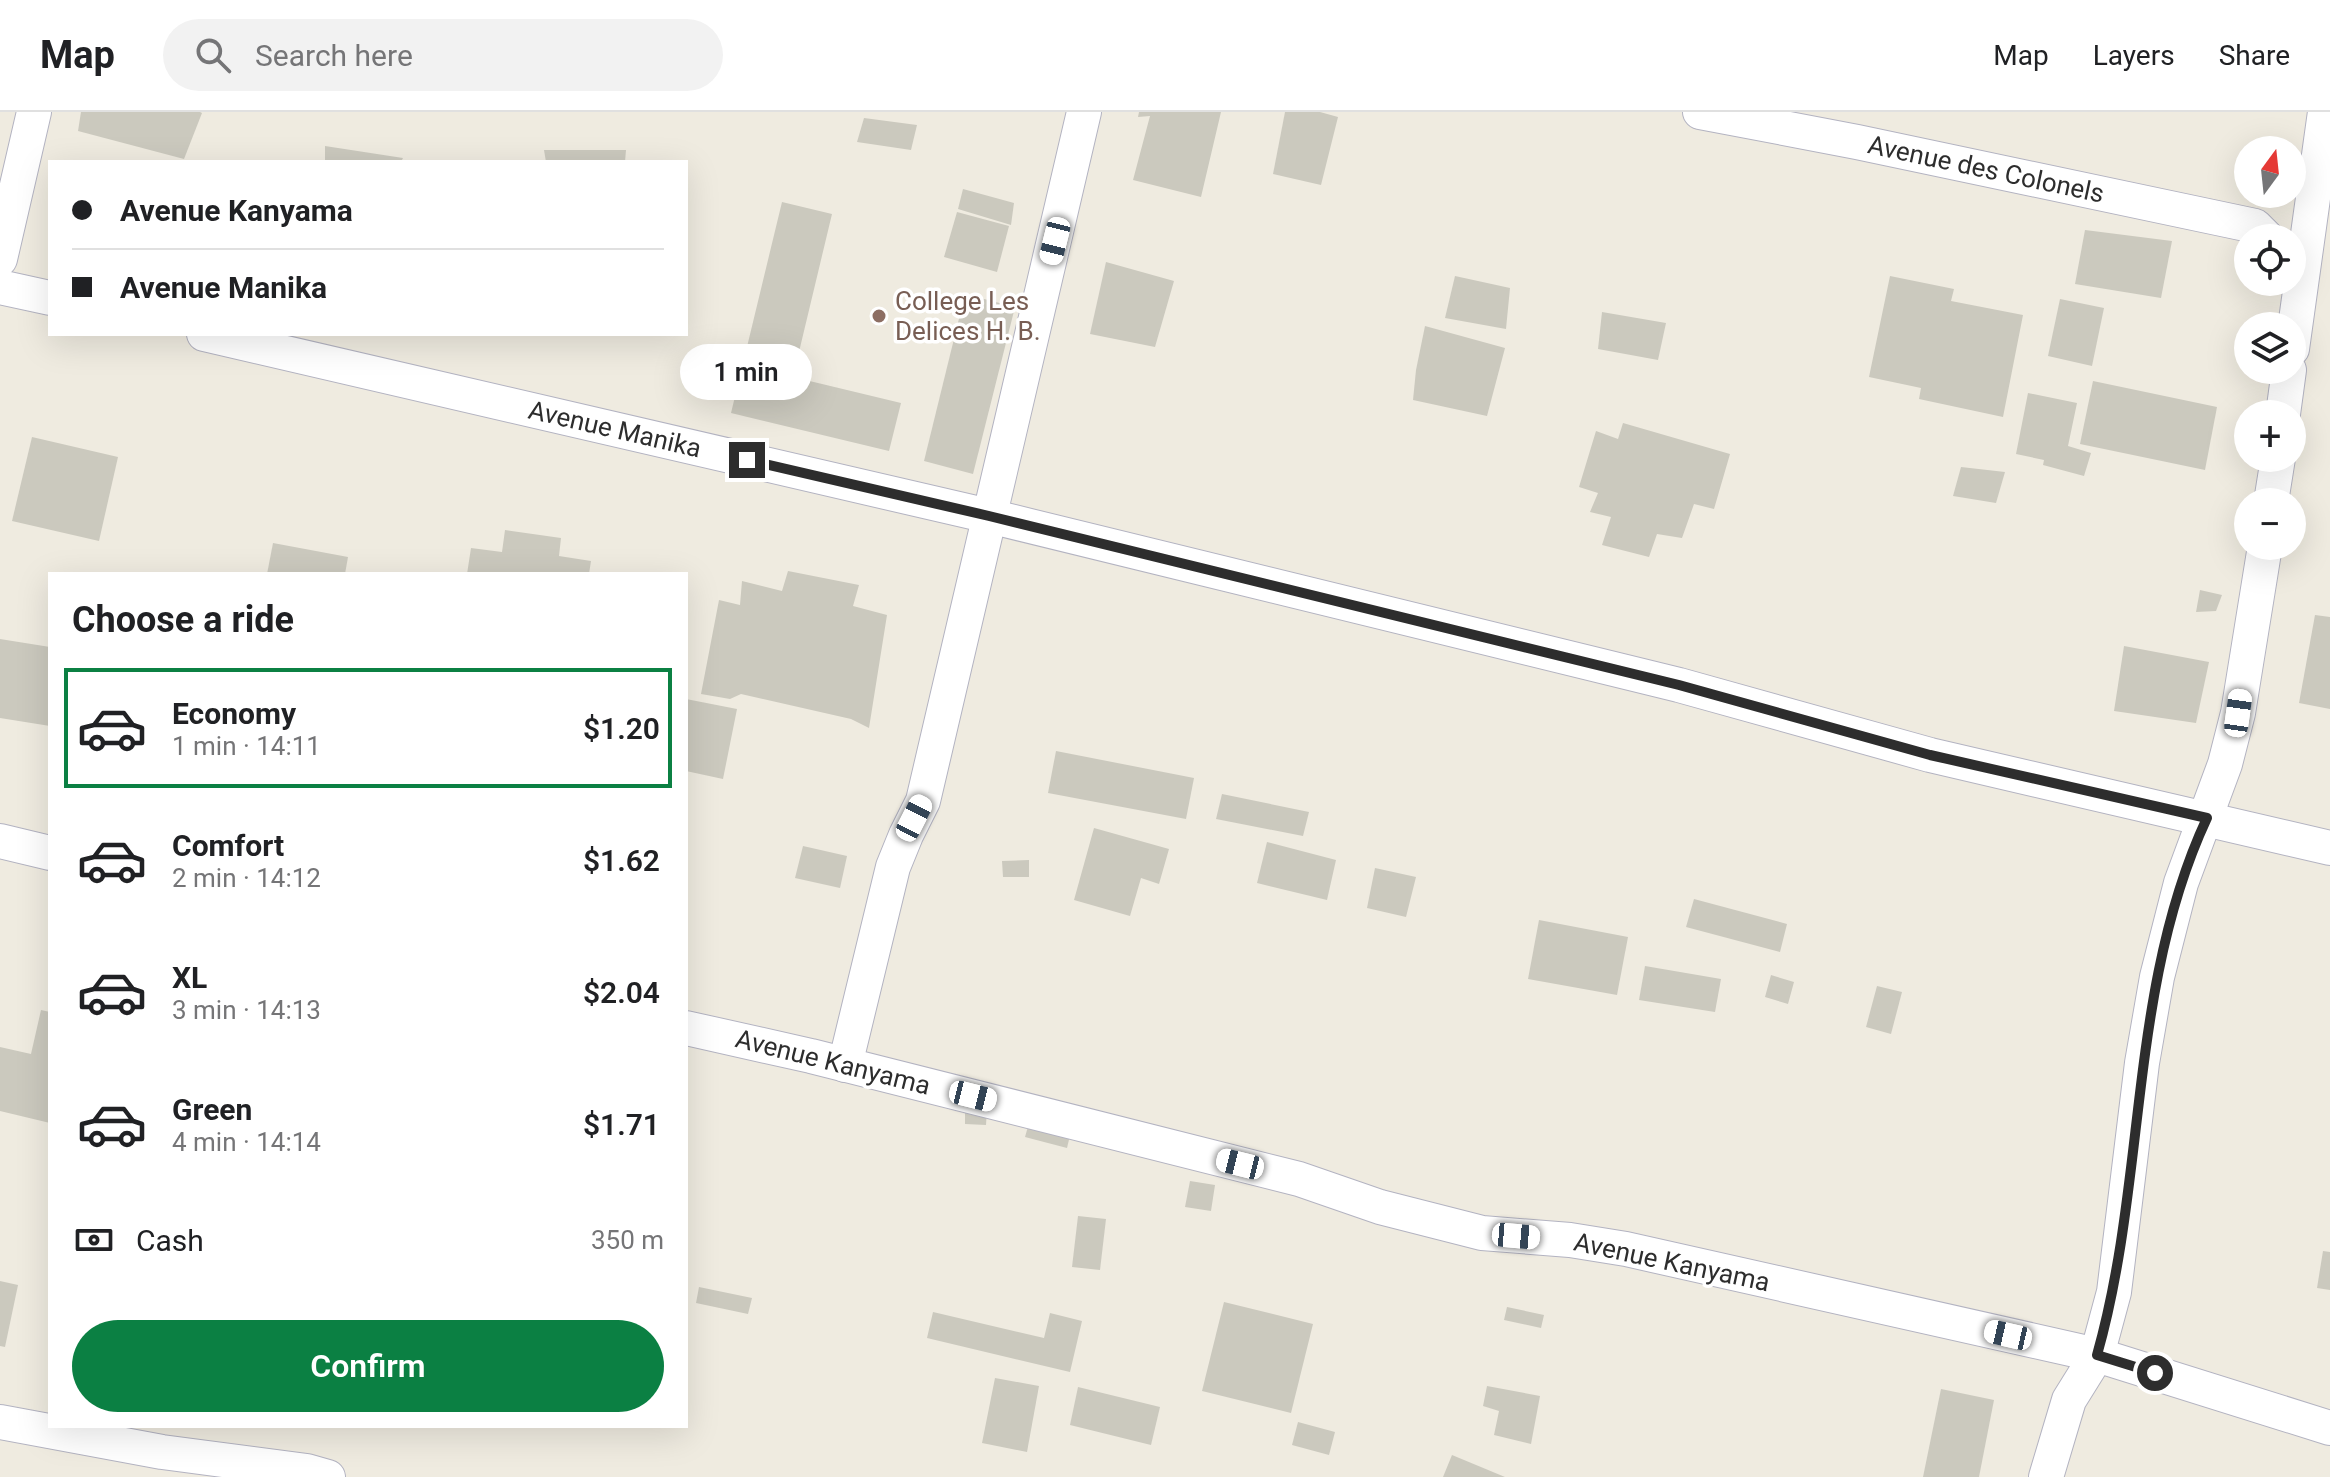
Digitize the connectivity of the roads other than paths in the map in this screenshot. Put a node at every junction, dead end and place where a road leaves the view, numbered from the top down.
1 (34, 112) edge
2 (1084, 112) edge
3 (1700, 112) edge
4 (2325, 112) edge
5 (2246, 224) edge
6 (2305, 224) edge
7 (0, 259) edge
8 (2306, 274) edge
9 (0, 287) edge
10 (2330, 290) edge
11 (48, 298) edge
12 (213, 336) edge
13 (989, 516) junction
14 (2263, 560) edge
15 (2207, 818) junction
16 (0, 841) edge
17 (2330, 848) edge
18 (48, 853) edge
19 (688, 1028) edge
20 (845, 1065) junction
21 (2097, 1355) junction
22 (0, 1422) edge
23 (2330, 1428) edge
24 (328, 1477) edge
25 (2046, 1477) edge

1 - 7 street
2 - 13 street
3 - 5 street, Avenue des Colonels
4 - 6 street
8 - 10 street
9 - 11 street
12 - 13 street, Avenue Manika
13 - 15 street, Avenue Manika
13 - 20 street
14 - 15 street
15 - 17 street, Avenue Manika
15 - 21 street
16 - 18 street
19 - 20 street, Avenue Kanyama
20 - 21 street, Avenue Kanyama
21 - 23 street, Avenue Kanyama
21 - 25 street
22 - 24 street

